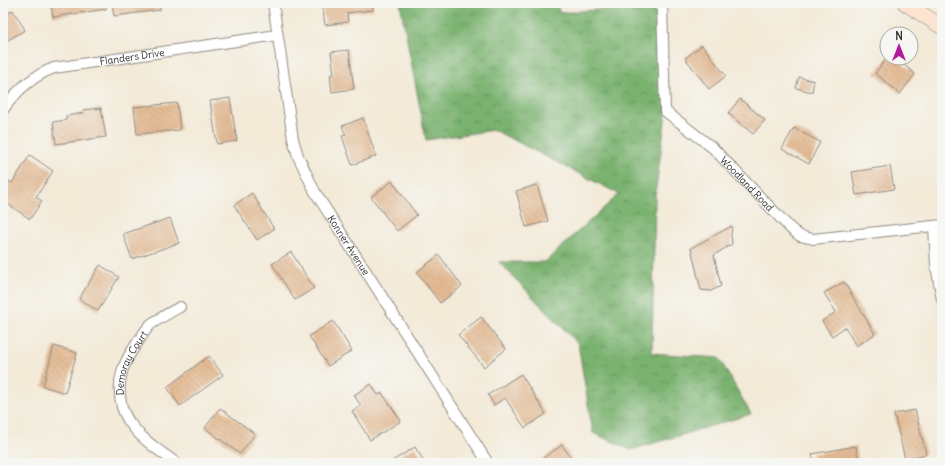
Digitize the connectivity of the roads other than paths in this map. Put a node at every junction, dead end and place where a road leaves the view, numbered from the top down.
1 (273, 3) edge
2 (662, 3) edge
3 (905, 3) edge
4 (942, 27) edge
5 (277, 35) junction
6 (3, 110) edge
7 (938, 226) edge
8 (942, 300) edge
9 (180, 307) dead end
10 (176, 463) edge
11 (488, 463) edge

1 - 5 street, Konner Avenue
2 - 7 street, Woodland Road
3 - 4 street
5 - 6 street, Flanders Drive
5 - 11 street, Konner Avenue
7 - 8 street
9 - 10 street, Demoray Court

